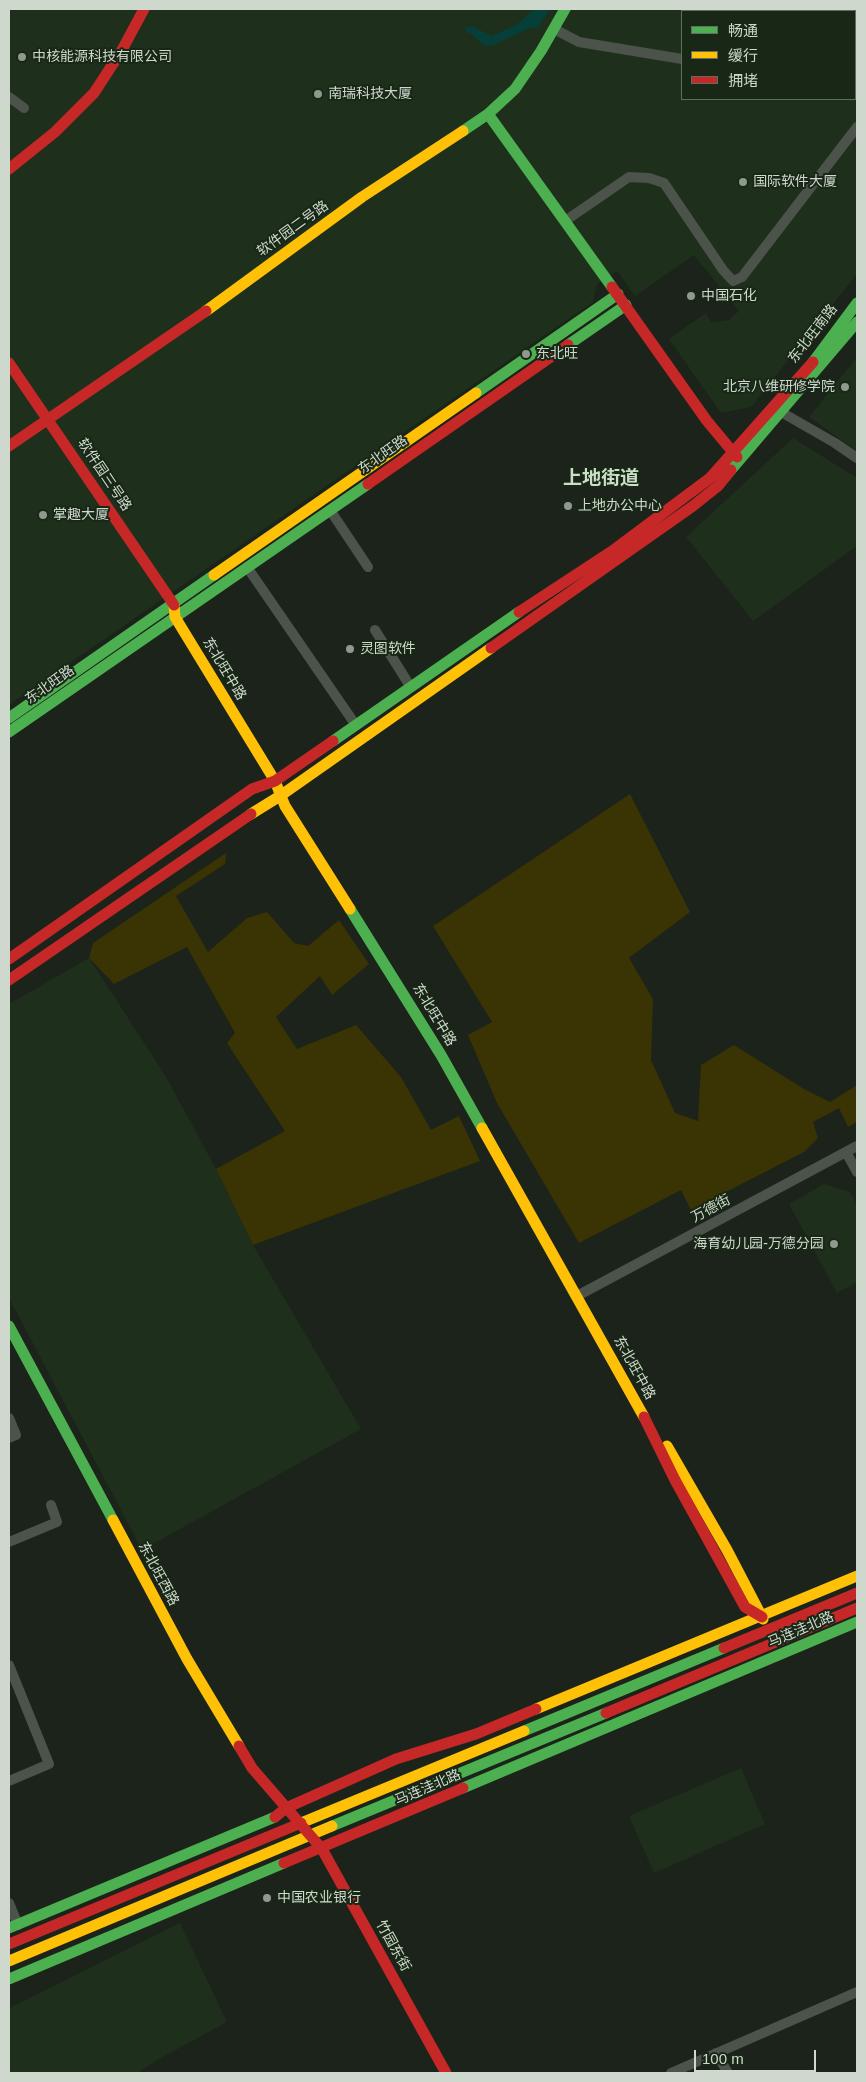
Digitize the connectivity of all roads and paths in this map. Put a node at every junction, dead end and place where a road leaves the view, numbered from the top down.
1 (144, 9) edge
2 (565, 9) edge
3 (554, 29) junction
4 (681, 59) edge
5 (9, 97) edge
6 (24, 108) dead end
7 (488, 114) junction
8 (857, 127) edge
9 (9, 169) edge
10 (565, 221) junction
11 (618, 294) junction
12 (857, 303) edge
13 (626, 305) junction
14 (857, 322) edge
15 (9, 363) edge
16 (781, 412) junction
17 (48, 420) junction
18 (9, 446) edge
19 (732, 451) junction
20 (857, 458) edge
21 (740, 460) junction
22 (330, 510) junction
23 (247, 567) junction
24 (368, 567) dead end
25 (174, 605) junction
26 (175, 617) junction
27 (375, 630) dead end
28 (410, 686) junction
29 (9, 718) edge
30 (355, 724) junction
31 (9, 732) edge
32 (275, 781) junction
33 (280, 796) junction
34 (9, 960) edge
35 (9, 980) edge
36 (857, 1146) edge
37 (846, 1152) junction
38 (857, 1172) edge
39 (577, 1296) junction
40 (9, 1326) edge
41 (9, 1418) edge
42 (9, 1438) edge
43 (51, 1505) dead end
44 (9, 1542) edge
45 (857, 1576) edge
46 (857, 1593) edge
47 (857, 1608) edge
48 (857, 1616) edge
49 (762, 1617) junction
50 (828, 1620) junction
51 (857, 1622) edge
52 (769, 1630) junction
53 (775, 1642) junction
54 (9, 1665) edge
55 (476, 1734) junction
56 (436, 1767) junction
57 (9, 1781) edge
58 (286, 1808) junction
59 (301, 1824) junction
60 (312, 1835) junction
61 (242, 1848) junction
62 (322, 1849) junction
63 (196, 1850) junction
64 (9, 1903) edge
65 (13, 1927) edge
66 (9, 1944) edge
67 (9, 1961) edge
68 (9, 1979) edge
69 (857, 1992) edge
70 (716, 2053) junction
71 (446, 2073) edge
72 (671, 2073) edge
73 (728, 2073) edge

1 - 9 street
2 - 3 street, 软件园二号路
3 - 4 street
3 - 7 street, 软件园二号路
5 - 6 street
7 - 10 street
7 - 17 street, 软件园二号路
8 - 10 street
10 - 11 street
11 - 13 street
11 - 25 street, 东北旺路
12 - 19 street, 东北旺南路
13 - 19 street
13 - 22 street, 东北旺路
14 - 16 street, 东北旺南路
15 - 17 street, 软件园三号路
16 - 20 street
16 - 21 street, 东北旺南路
17 - 18 street, 软件园二号路
17 - 25 street, 软件园三号路
19 - 21 street
19 - 28 street
21 - 33 street
22 - 23 street, 东北旺路
22 - 24 street
23 - 26 street, 东北旺路
23 - 30 street
25 - 26 street
25 - 29 street, 东北旺路
26 - 31 street, 东北旺路
26 - 32 street, 东北旺中路
27 - 28 street
28 - 30 street
30 - 32 street
32 - 33 street, 东北旺中路
32 - 34 street
33 - 35 street
33 - 39 street, 东北旺中路
36 - 37 street, 万德街
37 - 38 street
37 - 39 street, 万德街
39 - 49 street, 东北旺中路
40 - 58 street, 东北旺西路
41 - 42 street
43 - 44 street
45 - 49 street, 马连洼北路
46 - 52 street, 马连洼北路
47 - 50 street, 马连洼北路
48 - 50 street
49 - 52 street, 东北旺中路
49 - 55 street, 马连洼北路
50 - 53 street, 马连洼北路
51 - 62 street, 马连洼北路
52 - 53 street, 东北旺中路
52 - 56 street, 马连洼北路
53 - 60 street, 马连洼北路
54 - 57 street
55 - 56 street
55 - 58 street, 马连洼北路
56 - 59 street, 马连洼北路
58 - 59 street, 东北旺西路
58 - 63 street, 马连洼北路
59 - 60 street, 东北旺西路
59 - 61 street, 马连洼北路
60 - 62 street, 竹园东街
60 - 67 street, 马连洼北路
61 - 63 street
61 - 66 street, 马连洼北路
62 - 68 street, 马连洼北路
62 - 71 street, 竹园东街
63 - 65 street, 马连洼北路
64 - 65 street
69 - 70 street
70 - 72 street
70 - 73 street

